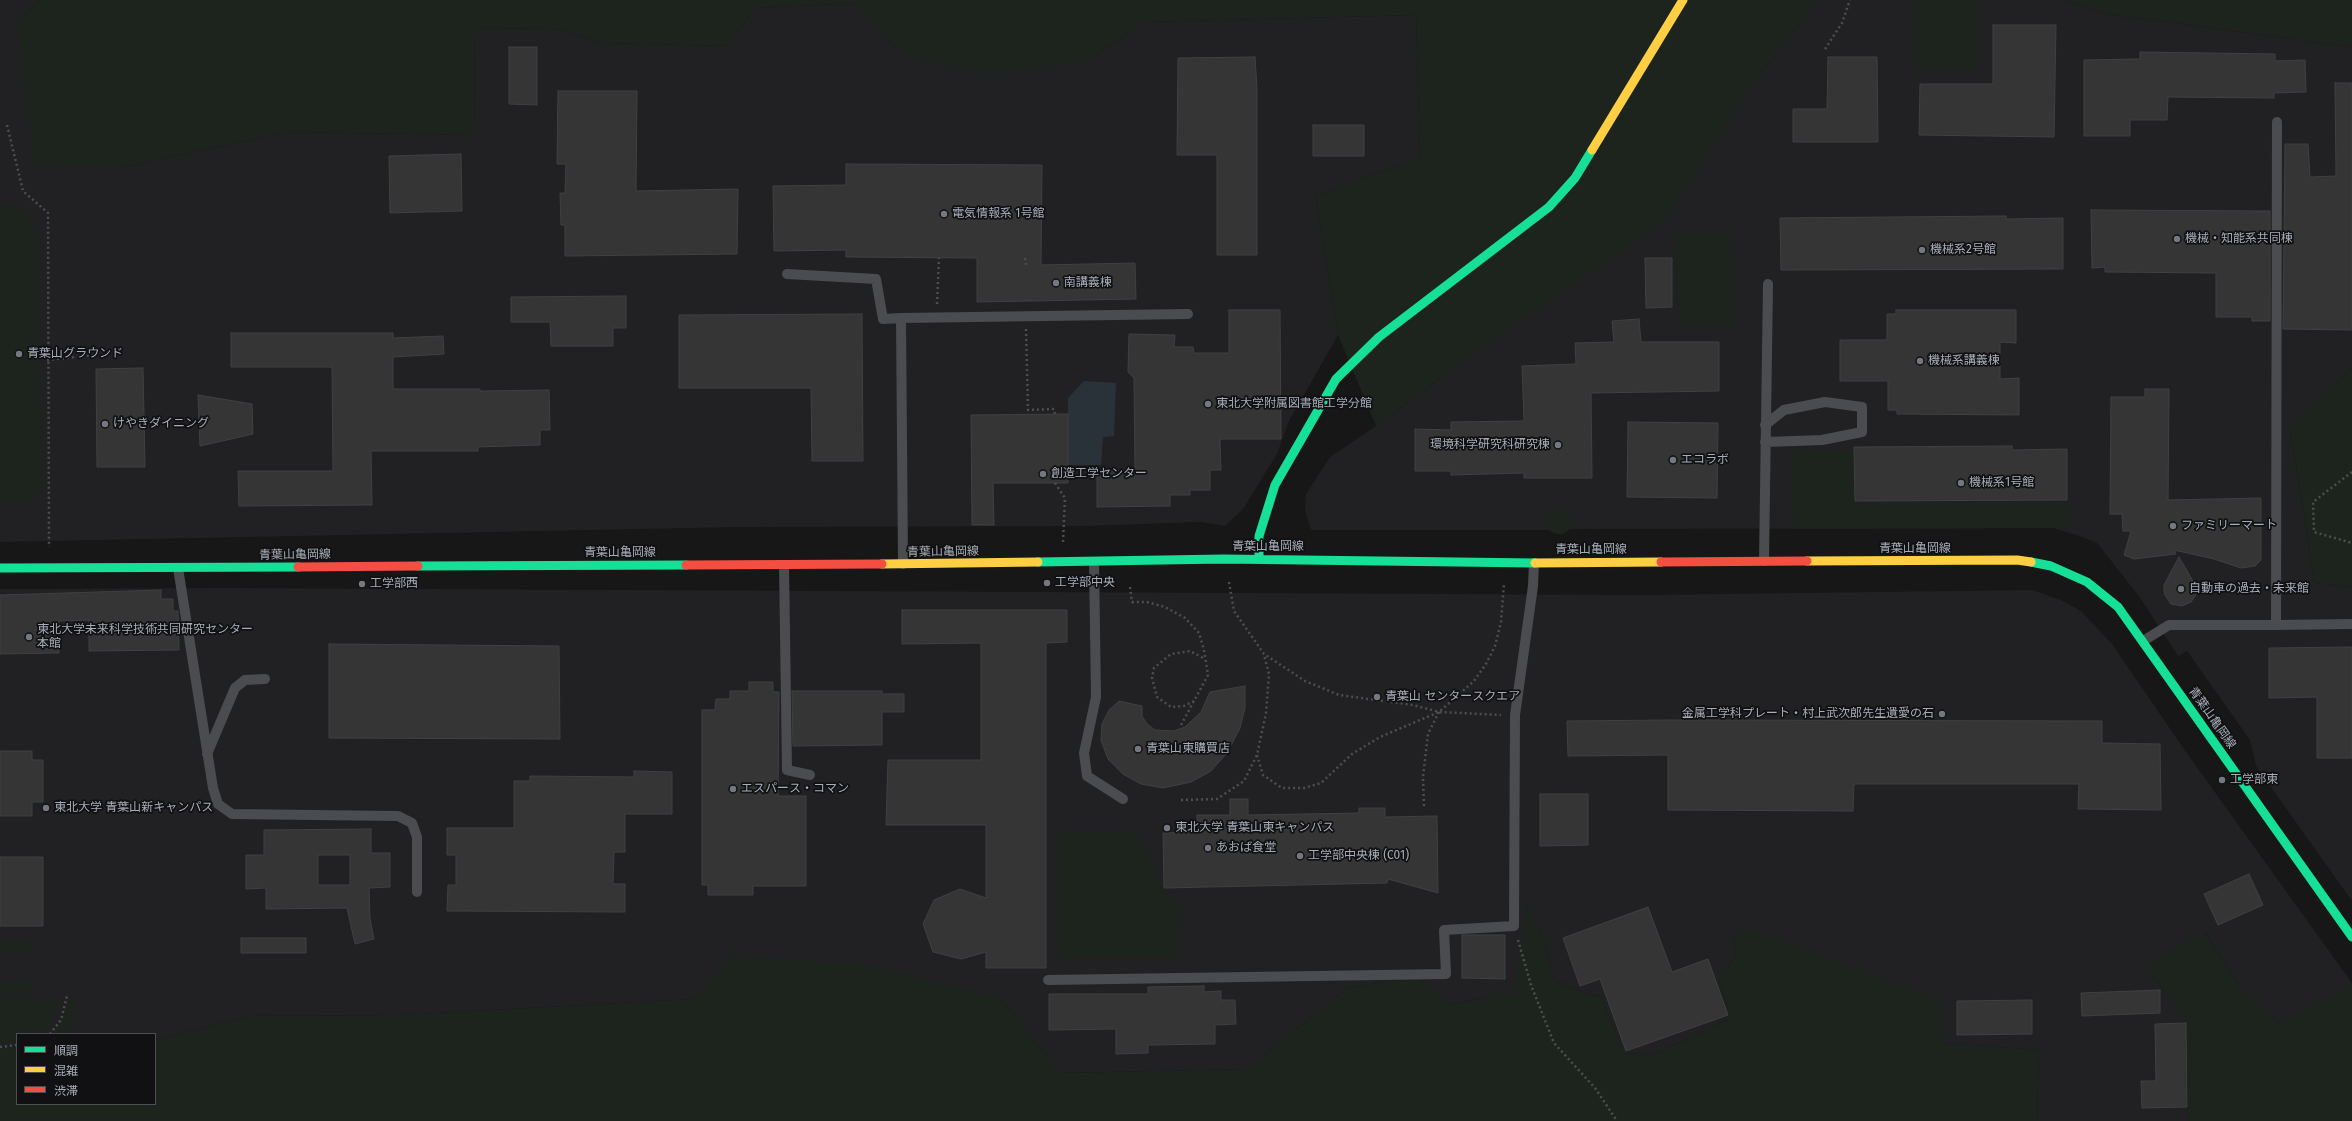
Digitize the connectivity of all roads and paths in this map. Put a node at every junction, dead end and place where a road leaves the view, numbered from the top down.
1 (1682, 0) edge
2 (1850, 0) edge
3 (1825, 49) dead end
4 (2277, 122) dead end
5 (7, 125) dead end
6 (939, 258) dead end
7 (1026, 258) dead end
8 (1026, 265) dead end
9 (787, 274) dead end
10 (1768, 284) dead end
11 (1188, 314) dead end
12 (901, 318) junction
13 (1026, 318) junction
14 (937, 319) junction
15 (94, 355) dead end
16 (47, 360) junction
17 (1054, 414) dead end
18 (1765, 425) junction
19 (1765, 442) junction
20 (2352, 472) edge
21 (1055, 483) dead end
22 (2352, 543) edge
23 (49, 551) dead end
24 (1259, 559) junction
25 (1764, 561) junction
26 (1094, 562) junction
27 (1063, 563) junction
28 (1534, 563) junction
29 (903, 564) junction
30 (784, 565) junction
31 (0, 568) edge
32 (178, 568) junction
33 (1228, 582) dead end
34 (1504, 584) dead end
35 (1130, 587) dead end
36 (2352, 624) edge
37 (2276, 625) junction
38 (2143, 640) junction
39 (1264, 654) junction
40 (1206, 658) junction
41 (265, 679) dead end
42 (1195, 701) junction
43 (1439, 712) junction
44 (1506, 715) dead end
45 (1181, 725) dead end
46 (207, 754) junction
47 (1257, 755) junction
48 (810, 775) dead end
49 (1122, 798) dead end
50 (1181, 800) dead end
51 (1424, 806) dead end
52 (417, 892) dead end
53 (1514, 926) junction
54 (2352, 937) edge
55 (1048, 980) dead end
56 (66, 996) dead end
57 (51, 1033) edge
58 (16, 1045) edge
59 (0, 1047) edge
60 (1617, 1121) edge

1 - 24 street
2 - 3 path
4 - 37 lane
5 - 16 path
6 - 14 path
7 - 8 path
9 - 12 lane
10 - 18 lane
11 - 13 lane
12 - 14 lane
12 - 29 lane
13 - 14 lane
13 - 17 path
15 - 16 path
16 - 23 path
18 - 19 lane
18 - 19 lane
19 - 25 lane
20 - 22 path
21 - 27 path
24 - 26 street, 青葉山亀岡線
24 - 28 street, 青葉山亀岡線
25 - 28 street, 青葉山亀岡線
25 - 38 street, 青葉山亀岡線
26 - 27 street, 青葉山亀岡線
26 - 49 lane
27 - 29 street, 青葉山亀岡線
28 - 53 lane
29 - 30 street, 青葉山亀岡線
30 - 32 street, 青葉山亀岡線
30 - 48 lane
31 - 32 street, 青葉山亀岡線
32 - 46 lane
33 - 39 path
34 - 43 path
35 - 40 path
36 - 37 lane
37 - 38 lane
38 - 54 street, 青葉山亀岡線
39 - 43 path
39 - 47 path
40 - 42 path
40 - 42 path
41 - 46 lane
42 - 45 path
43 - 44 path
43 - 47 path
43 - 51 path
46 - 52 lane
47 - 50 path
53 - 55 lane
53 - 60 path
56 - 57 path
58 - 59 path

